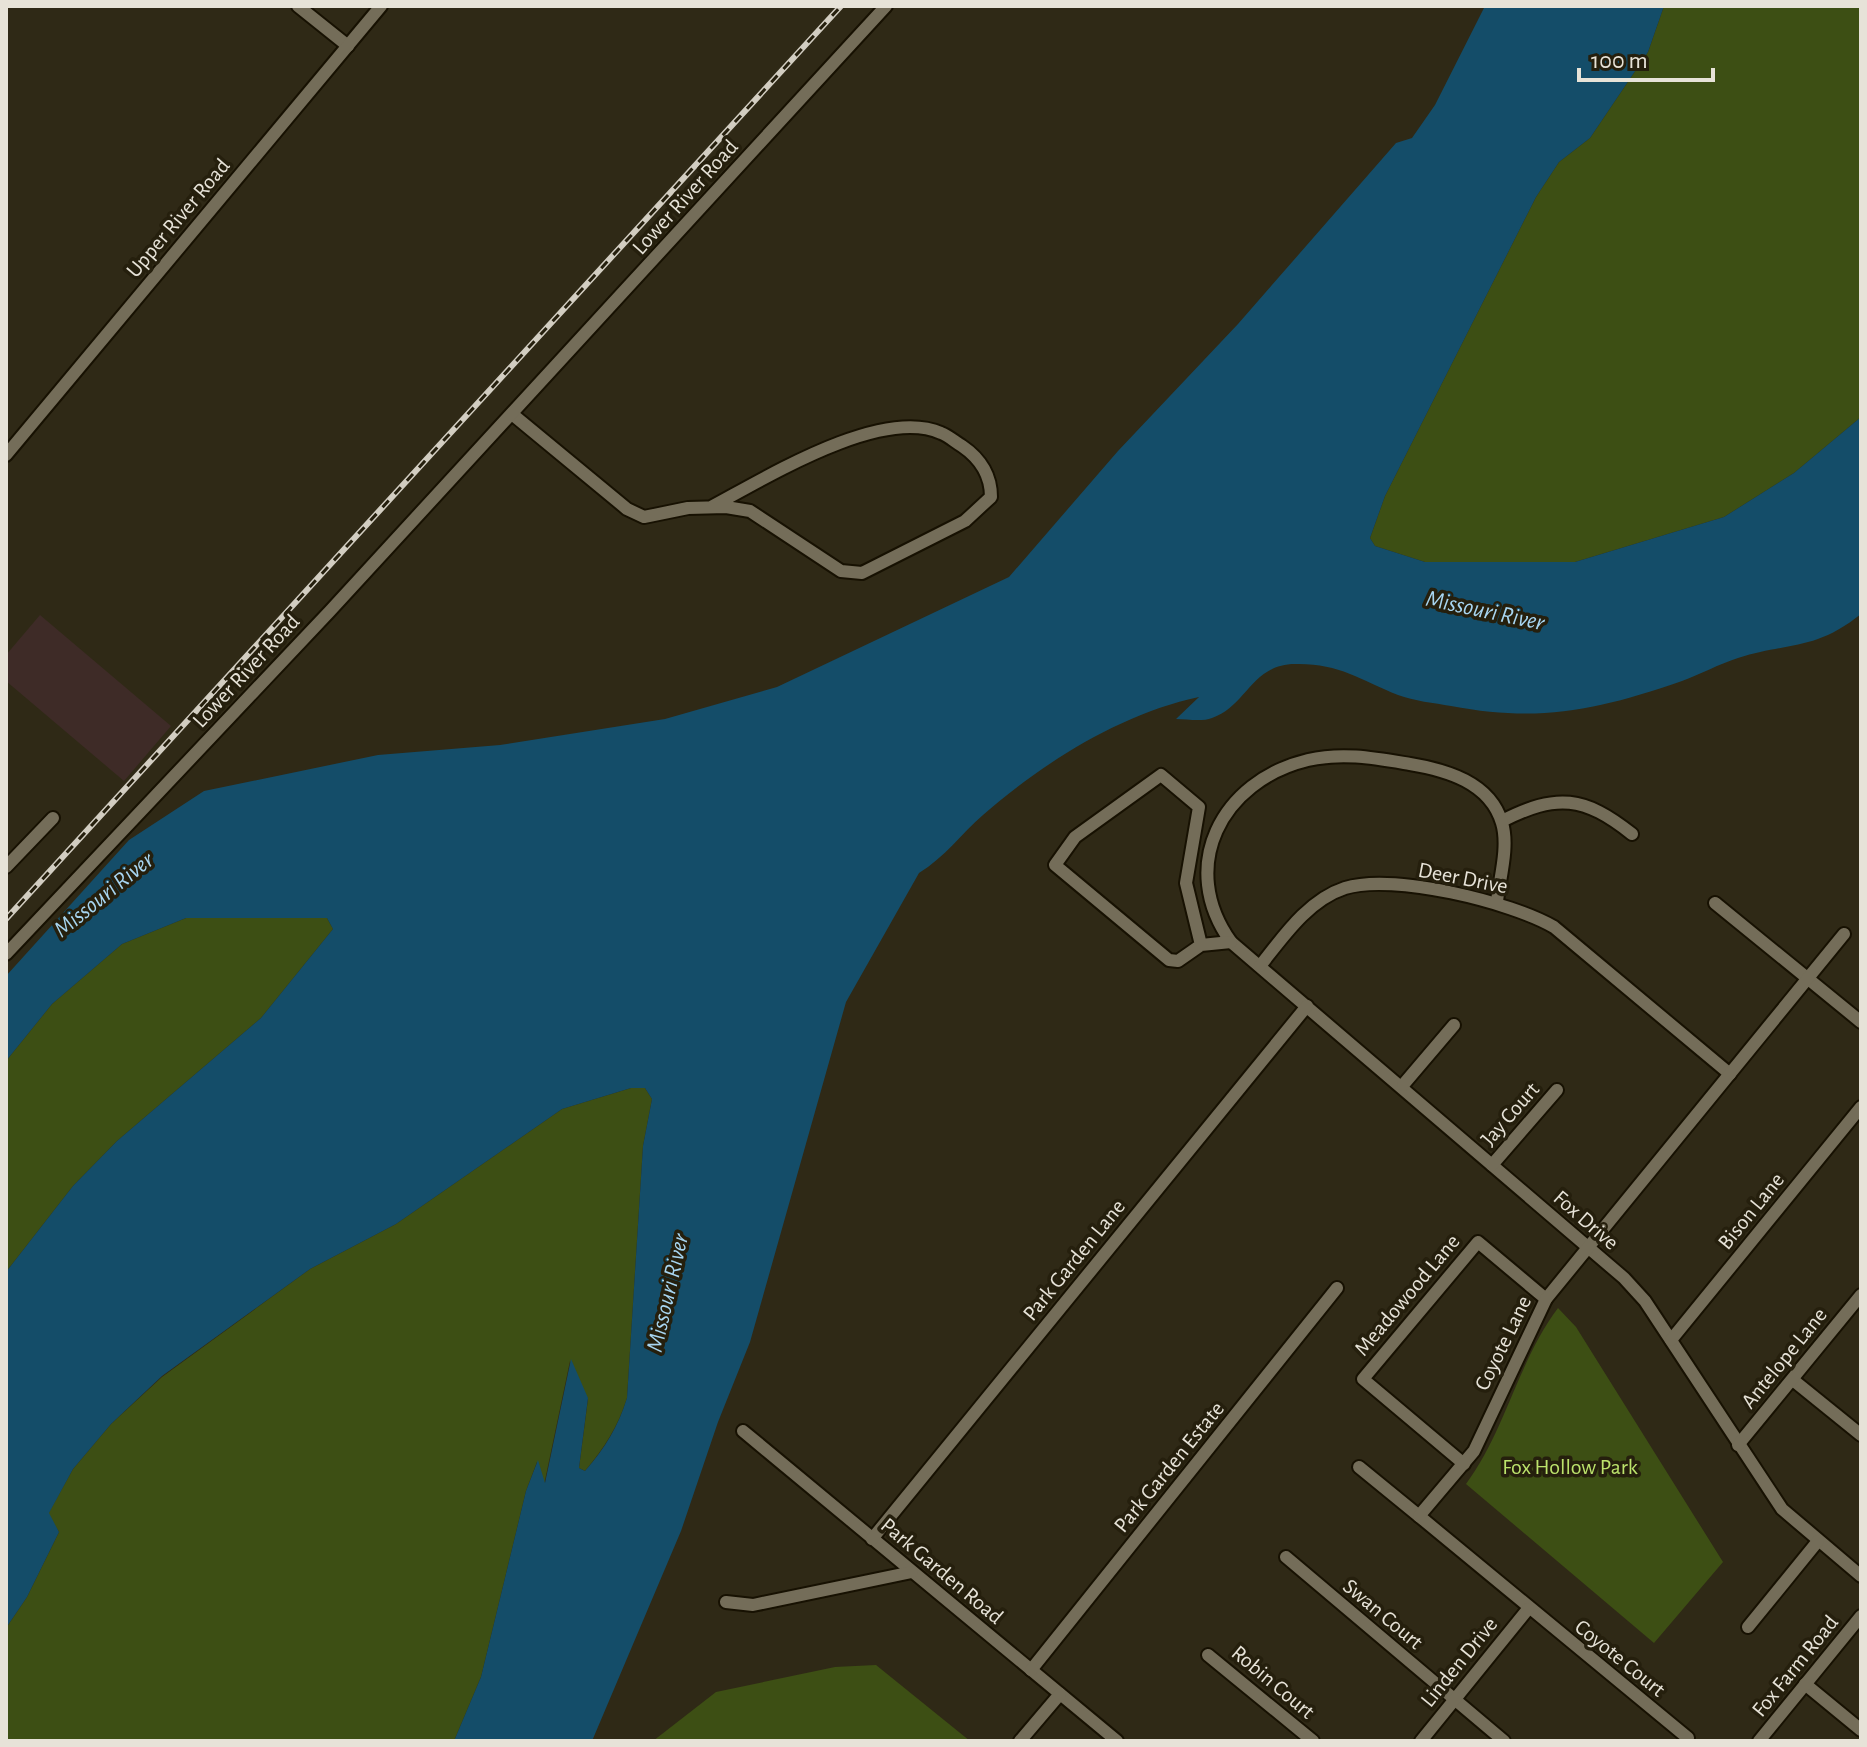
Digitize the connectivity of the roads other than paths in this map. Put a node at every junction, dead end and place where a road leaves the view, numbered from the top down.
1 (298, 6) edge
2 (381, 6) edge
3 (886, 6) edge
4 (348, 46) junction
5 (512, 414) junction
6 (6, 455) edge
7 (711, 507) junction
8 (53, 818) dead end
9 (1502, 821) junction
10 (1632, 834) dead end
11 (6, 867) edge
12 (1497, 901) junction
13 (1715, 903) dead end
14 (1844, 934) dead end
15 (1231, 942) junction
16 (1201, 945) junction
17 (6, 954) edge
18 (1260, 966) junction
19 (1809, 980) junction
20 (1307, 1006) junction
21 (1861, 1022) edge
22 (1454, 1025) dead end
23 (1730, 1074) junction
24 (1403, 1085) junction
25 (1557, 1090) dead end
26 (1861, 1107) edge
27 (1492, 1165) junction
28 (1588, 1248) junction
29 (1337, 1288) dead end
30 (1860, 1297) edge
31 (1546, 1299) junction
32 (1671, 1340) junction
33 (1793, 1380) junction
34 (743, 1431) dead end
35 (1861, 1435) edge
36 (1738, 1445) junction
37 (1464, 1464) junction
38 (1359, 1467) dead end
39 (1419, 1516) junction
40 (872, 1539) junction
41 (1818, 1541) junction
42 (1286, 1557) dead end
43 (912, 1572) junction
44 (1861, 1576) edge
45 (726, 1602) dead end
46 (1528, 1609) junction
47 (1861, 1616) edge
48 (1748, 1627) dead end
49 (1208, 1655) dead end
50 (1031, 1670) junction
51 (1805, 1684) junction
52 (1060, 1694) junction
53 (1454, 1701) junction
54 (1861, 1730) edge
55 (1688, 1738) dead end
56 (1020, 1741) edge
57 (1117, 1741) edge
58 (1313, 1741) edge
59 (1421, 1741) edge
60 (1504, 1741) edge
61 (1759, 1741) edge

1 - 4 street
2 - 4 street, Upper River Road
3 - 5 street, Lower River Road
4 - 6 street, Upper River Road
5 - 7 street
5 - 17 street, Lower River Road
7 - 7 street
8 - 11 street
9 - 10 street
9 - 12 street
9 - 15 street, Fox Drive
12 - 18 street, Deer Drive
12 - 23 street, Deer Drive
13 - 19 street
14 - 19 street, Coyote Lane
15 - 16 street
15 - 18 street, Fox Drive
16 - 16 street
18 - 20 street, Fox Drive
19 - 21 street
19 - 23 street, Coyote Lane
20 - 24 street, Fox Drive
20 - 40 street, Park Garden Lane
22 - 24 street
23 - 28 street, Coyote Lane
24 - 27 street, Fox Drive
25 - 27 street, Jay Court
26 - 32 street, Bison Lane
27 - 28 street, Fox Drive
28 - 31 street, Coyote Lane
28 - 32 street, Fox Drive
29 - 50 street, Park Garden Estate
30 - 33 street, Antelope Lane
31 - 37 street, Coyote Lane
31 - 37 street, Meadowood Lane
32 - 36 street, Fox Drive
33 - 35 street
33 - 36 street, Antelope Lane
34 - 40 street, Park Garden Road
36 - 41 street, Fox Drive
37 - 39 street, Coyote Lane
38 - 39 street
39 - 46 street
40 - 43 street, Park Garden Road
41 - 44 street, Fox Drive
41 - 48 street
42 - 53 street, Swan Court
43 - 45 street
43 - 50 street, Park Garden Road
46 - 53 street, Linden Drive
46 - 55 street, Coyote Court
47 - 51 street, Fox Farm Road
49 - 58 street, Robin Court
50 - 52 street, Park Garden Road
51 - 54 street
51 - 61 street, Fox Farm Road
52 - 56 street
52 - 57 street, Park Garden Road
53 - 59 street, Linden Drive
53 - 60 street, Swan Court

